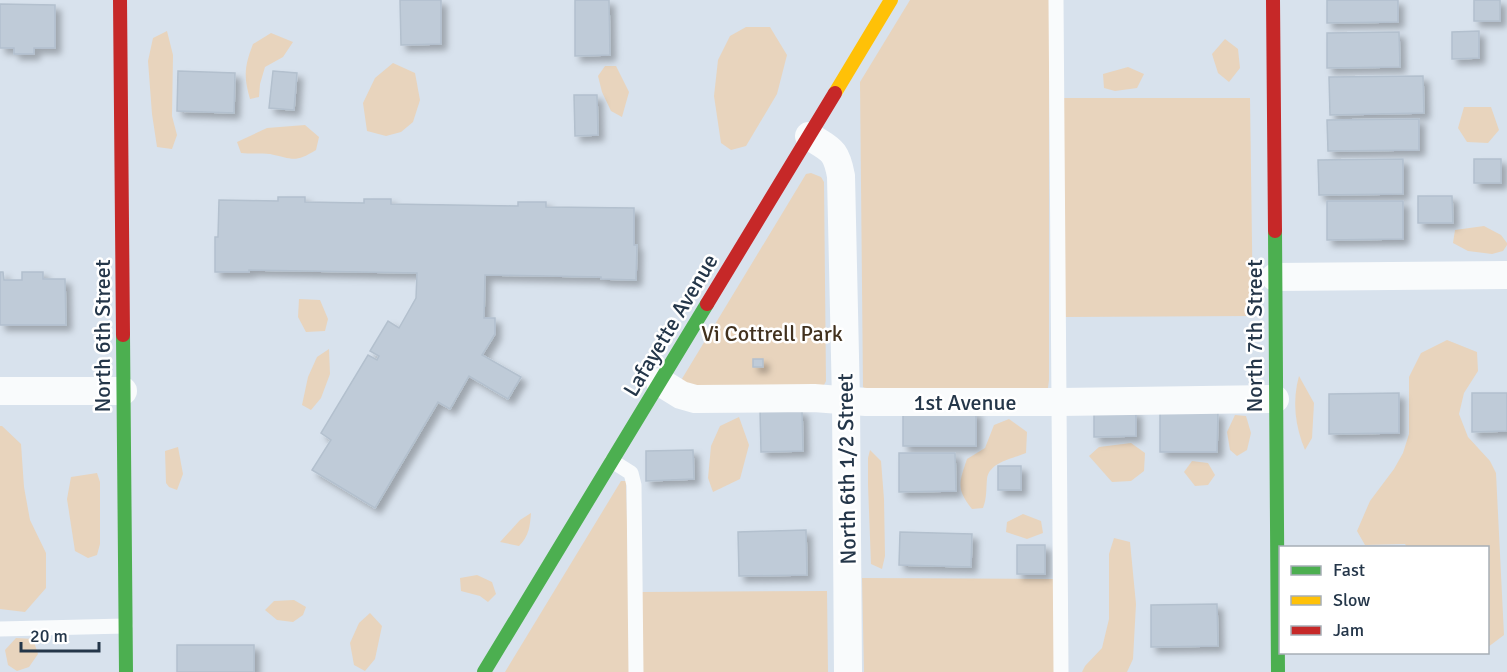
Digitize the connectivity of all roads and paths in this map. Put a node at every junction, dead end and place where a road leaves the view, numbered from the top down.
1 (120, 0) edge
2 (891, 0) edge
3 (1056, 0) edge
4 (1273, 0) edge
5 (809, 136) junction
6 (1507, 275) edge
7 (1275, 277) junction
8 (660, 382) junction
9 (0, 391) edge
10 (123, 391) junction
11 (1275, 399) junction
12 (846, 401) junction
13 (1060, 402) junction
14 (612, 461) junction
15 (125, 626) junction
16 (0, 628) edge
17 (126, 672) edge
18 (484, 672) edge
19 (636, 672) edge
20 (848, 672) edge
21 (1060, 672) edge
22 (1278, 672) edge

1 - 10 street, North 6th Street
2 - 5 street, Lafayette Avenue
3 - 13 lane
4 - 7 street, North 7th Street
5 - 8 street, Lafayette Avenue
5 - 12 street, North 6th 1/2 Street
6 - 7 street
7 - 11 street, North 7th Street
8 - 12 street, 1st Avenue
8 - 14 street, Lafayette Avenue
9 - 10 street
10 - 15 street, North 6th Street
11 - 13 street, 1st Avenue
11 - 22 street, North 7th Street
12 - 13 street, 1st Avenue
12 - 20 street, North 6th 1/2 Street
13 - 21 lane
14 - 18 street, Lafayette Avenue
14 - 19 lane
15 - 16 lane
15 - 17 street, North 6th Street

